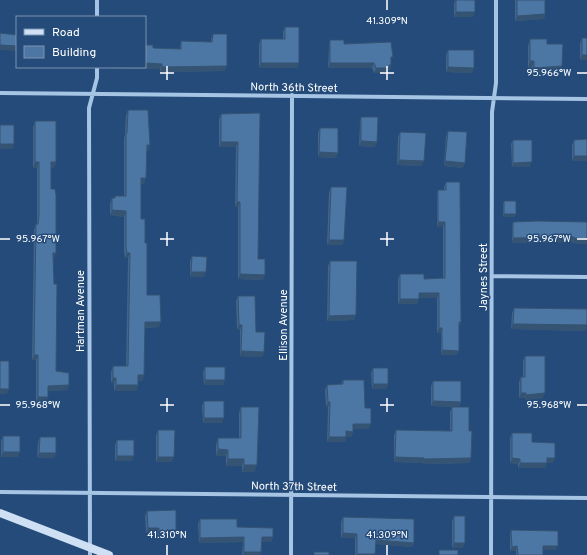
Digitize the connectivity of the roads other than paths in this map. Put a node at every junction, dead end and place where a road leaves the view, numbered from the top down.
1 (97, 0) edge
2 (496, 0) edge
3 (97, 16) edge
4 (97, 68) edge
5 (0, 93) edge
6 (93, 94) junction
7 (292, 95) junction
8 (494, 98) junction
9 (587, 99) edge
10 (492, 276) junction
11 (587, 278) edge
12 (0, 492) edge
13 (89, 493) junction
14 (291, 495) junction
15 (491, 497) junction
16 (587, 498) edge
17 (0, 513) edge
18 (90, 551) edge
19 (109, 555) edge
20 (291, 555) edge
21 (491, 555) edge

1 - 3 street
2 - 8 street, Jaynes Street
4 - 6 street, Hartman Avenue
5 - 6 street, North 36th Street
6 - 7 street, North 36th Street
6 - 13 street, Hartman Avenue
7 - 8 street, North 36th Street
7 - 14 street, Ellison Avenue
8 - 9 street, North 36th Street
8 - 10 street, Jaynes Street
10 - 11 street
10 - 15 street, Jaynes Street
12 - 13 street, North 37th Street
13 - 14 street, North 37th Street
13 - 18 street, Hartman Avenue
14 - 15 street, North 37th Street
14 - 20 street, Ellison Avenue
15 - 16 street, North 37th Street
15 - 21 street, Jaynes Street
17 - 18 main road
18 - 19 main road

